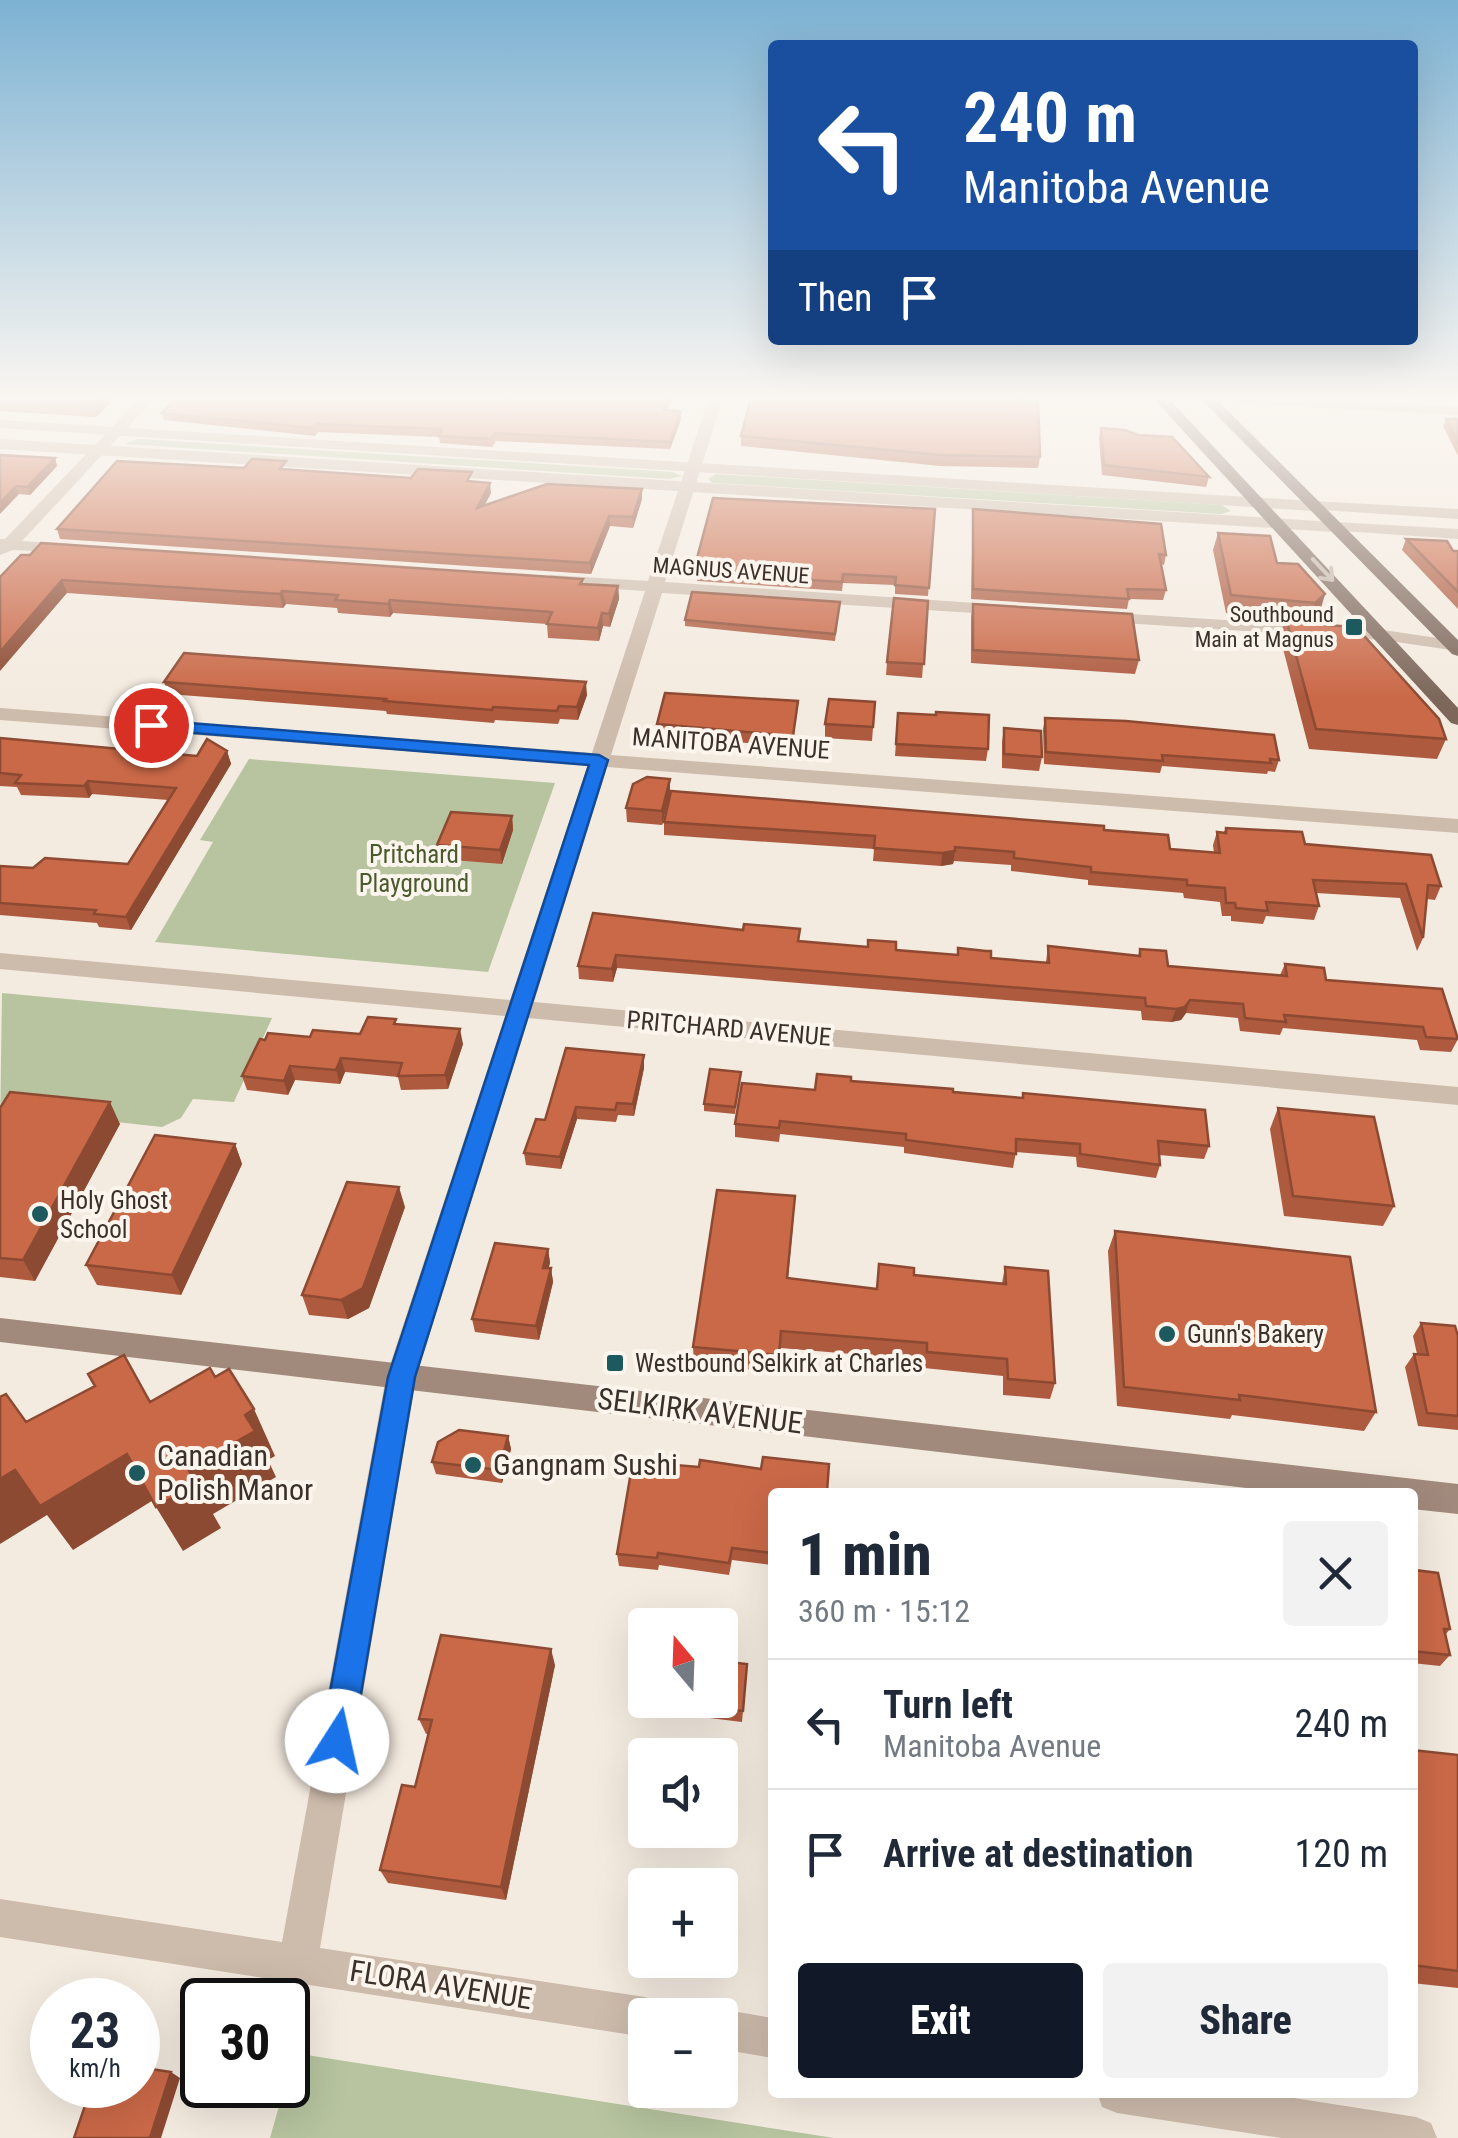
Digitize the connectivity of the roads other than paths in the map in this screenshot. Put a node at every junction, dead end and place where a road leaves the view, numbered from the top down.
1 (53, 498) edge
2 (681, 498) edge
3 (960, 498) edge
4 (1181, 498) edge
5 (1254, 498) edge
6 (1306, 498) edge
7 (1257, 501) junction
8 (1314, 506) junction
9 (1458, 514) edge
10 (1278, 522) junction
11 (1335, 527) junction
12 (1458, 534) edge
13 (3, 548) edge
14 (98, 550) edge
15 (524, 579) edge
16 (652, 587) junction
17 (1018, 611) edge
18 (1078, 615) edge
19 (1383, 635) junction
20 (1457, 647) edge
21 (0, 714) edge
22 (1458, 719) edge
23 (599, 760) junction
24 (1458, 826) edge
25 (0, 961) edge
26 (519, 1008) junction
27 (1458, 1096) edge
28 (0, 1330) edge
29 (401, 1377) junction
30 (1366, 1488) edge
31 (1418, 1495) edge
32 (1458, 1499) edge
33 (0, 1918) edge
34 (298, 1963) junction
35 (628, 2014) edge
36 (738, 2032) edge
37 (768, 2037) edge
38 (1157, 2098) edge
39 (1416, 2138) edge

1 - 13 street
2 - 16 street
3 - 10 street
4 - 7 street
5 - 7 main road
6 - 8 main road
7 - 8 street
7 - 10 main road
8 - 9 street
8 - 11 main road
10 - 11 street
10 -> 19 main road
11 - 12 street
11 - 20 main road
13 - 14 street
15 - 16 street, MAGNUS AVENUE
16 - 17 street, MAGNUS AVENUE
16 - 23 street
18 - 19 street
19 - 20 street
19 - 22 main road
21 - 23 street, MANITOBA AVENUE
23 - 24 street, MANITOBA AVENUE
23 - 26 street
25 - 26 street, PRITCHARD AVENUE
26 - 27 street, PRITCHARD AVENUE
26 - 29 street
28 - 29 main road, SELKIRK AVENUE
29 - 30 main road, SELKIRK AVENUE
29 - 34 street
31 - 32 main road
33 - 34 street, FLORA AVENUE
34 - 35 street, FLORA AVENUE
36 - 37 street
38 - 39 street

